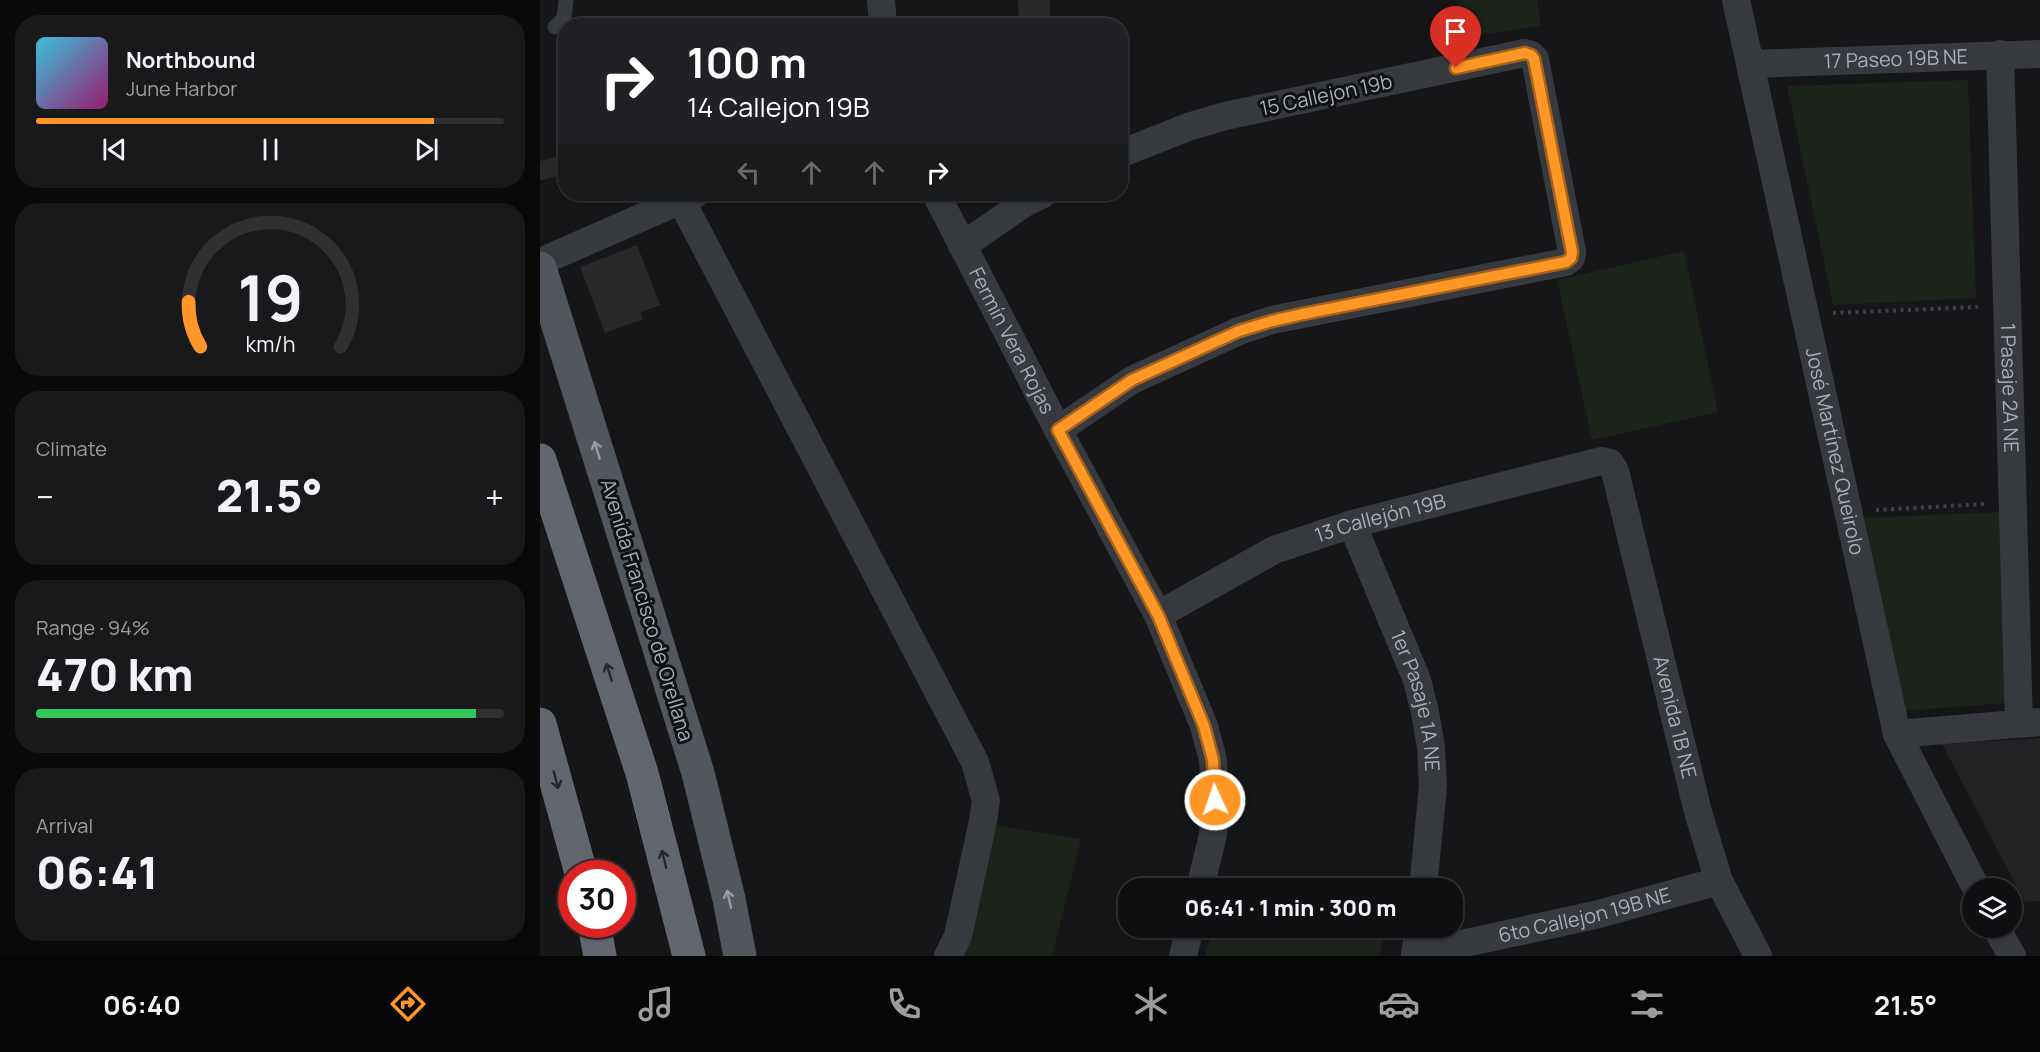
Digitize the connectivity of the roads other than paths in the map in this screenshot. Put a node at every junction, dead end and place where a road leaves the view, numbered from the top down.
1 (566, 0) edge
2 (881, 0) edge
3 (1736, 0) edge
4 (564, 18) edge
5 (882, 18) edge
6 (558, 24) edge
7 (555, 27) dead end
8 (2000, 54) junction
9 (2040, 54) edge
10 (1750, 64) junction
11 (1128, 151) edge
12 (679, 201) edge
13 (690, 201) edge
14 (940, 201) edge
15 (1028, 201) edge
16 (962, 246) junction
17 (540, 262) edge
18 (540, 268) edge
19 (1058, 430) junction
20 (540, 460) edge
21 (1615, 471) joint
22 (1352, 524) junction
23 (1158, 615) junction
24 (2029, 723) edge
25 (540, 724) edge
26 (1897, 734) junction
27 (577, 860) edge
28 (1202, 878) edge
29 (1424, 878) edge
30 (1971, 878) edge
31 (1719, 880) junction
32 (597, 938) edge
33 (1187, 938) edge
34 (2002, 938) edge
35 (1416, 946) edge
36 (600, 956) edge
37 (689, 956) edge
38 (740, 956) edge
39 (948, 956) edge
40 (1183, 956) edge
41 (1758, 956) edge
42 (2012, 956) edge

1 - 4 lane
2 - 5 street
3 - 10 street, José Martínez Queirolo
6 - 7 lane
8 - 9 street, 17 Paseo 19B NE
8 - 10 street, 17 Paseo 19B NE
8 - 24 street, 1 Pasaje 2A NE
10 - 26 street, José Martínez Queirolo
11 - 19 street, 15 Callejon 19b
12 - 17 street
13 - 39 street
14 - 16 street, Fermín Vera Rojas
15 - 16 street
16 - 19 street, Fermín Vera Rojas
38 -> 18 main road, Avenida Francisco de Orellana
19 - 23 street, Fermín Vera Rojas
37 -> 20 highway
21 - 22 street, 13 Callejón 19B
21 - 31 street, Avenida 1B NE
22 - 23 street, 13 Callejón 19B
22 - 29 street, 1er Pasaje 1A NE
23 - 28 street, Fermín Vera Rojas
24 - 26 street
25 -> 27 highway
26 - 30 street, José Martínez Queirolo
31 - 35 street, 6to Callejon 19B NE
31 - 41 street, Avenida 1B NE
32 - 36 highway
33 - 40 street
34 - 42 street

